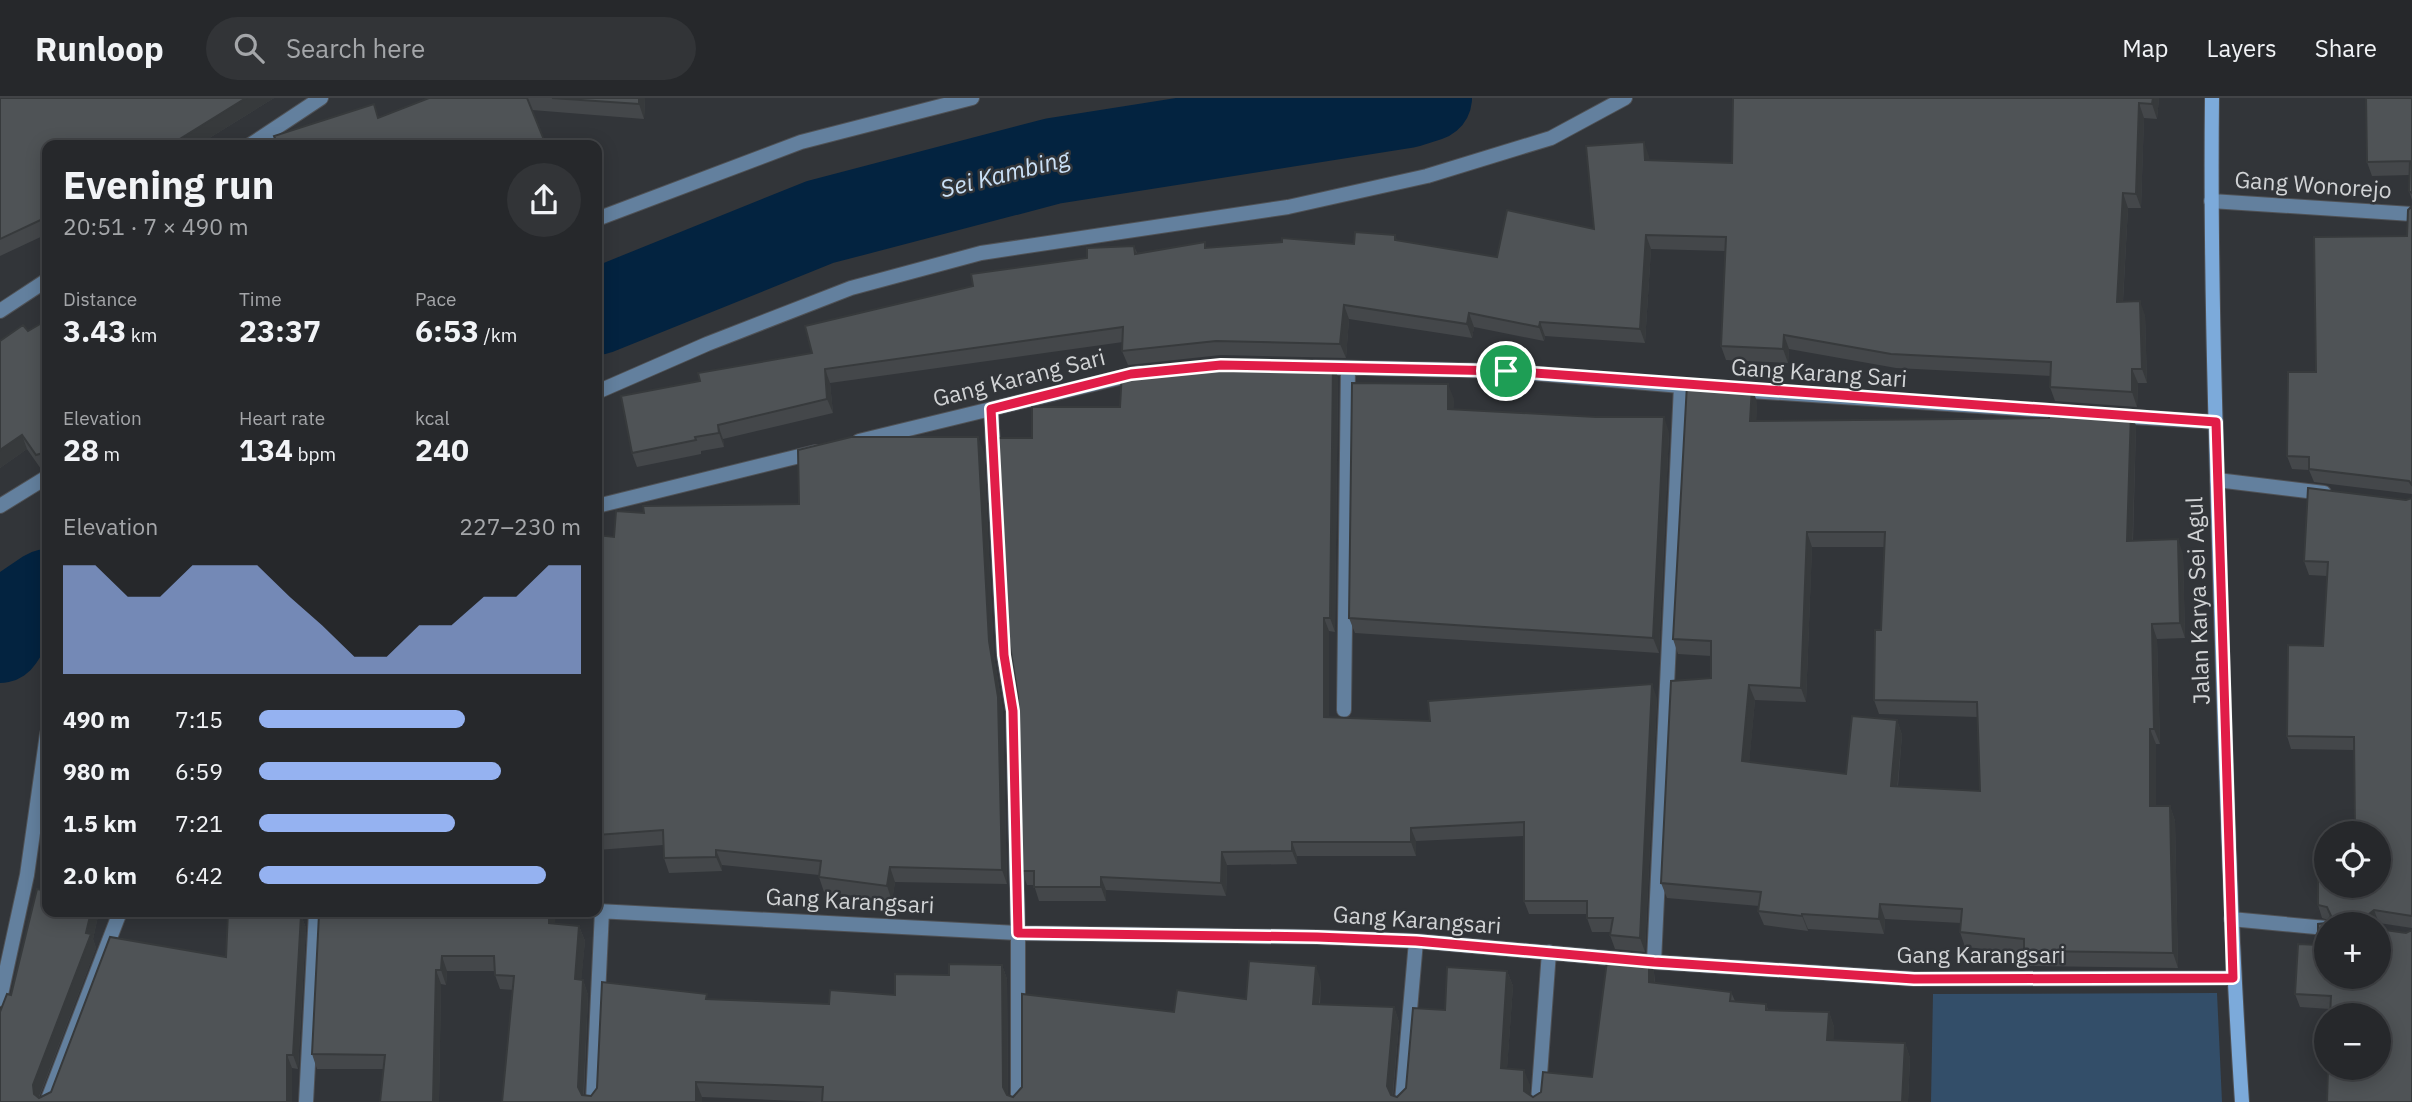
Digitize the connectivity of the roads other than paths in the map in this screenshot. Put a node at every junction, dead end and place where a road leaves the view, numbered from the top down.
1 (321, 98) edge
2 (972, 98) edge
3 (1625, 98) edge
4 (2212, 98) edge
5 (258, 140) edge
6 (2211, 201) junction
7 (2412, 214) edge
8 (602, 217) edge
9 (42, 283) edge
10 (0, 311) edge
11 (1297, 367) edge
12 (1348, 368) junction
13 (1157, 372) edge
14 (1681, 386) junction
15 (602, 390) edge
16 (991, 409) junction
17 (2078, 413) edge
18 (2106, 415) edge
19 (2216, 422) junction
20 (42, 480) edge
21 (2217, 480) junction
22 (2334, 494) edge
23 (602, 505) edge
24 (0, 506) edge
25 (1344, 710) dead end
26 (42, 770) edge
27 (602, 911) edge
28 (118, 917) edge
29 (316, 917) edge
30 (599, 917) edge
31 (2231, 919) junction
32 (2314, 927) edge
33 (1018, 933) junction
34 (1416, 941) junction
35 (1549, 952) junction
36 (1654, 962) junction
37 (2233, 978) junction
38 (0, 999) edge
39 (47, 1102) edge
40 (306, 1102) edge
41 (593, 1102) edge
42 (1018, 1102) edge
43 (1402, 1102) edge
44 (1538, 1102) edge
45 (2242, 1102) edge

1 - 5 street
2 - 8 street
3 - 15 street
4 - 6 main road, Jalan Karya Sei Agul
6 - 7 street, Gang Wonorejo
6 - 19 main road, Jalan Karya Sei Agul
9 - 10 street
11 - 12 street, Gang Karang Sari
12 - 14 street, Gang Karang Sari
12 - 25 street
13 - 16 street, Gang Karang Sari
14 - 17 street, Gang Karang Sari
14 - 36 street
16 - 23 street, Gang Karang Sari
16 - 33 street
18 - 19 street
19 - 21 main road, Jalan Karya Sei Agul
20 - 24 street
21 - 22 street
21 - 31 main road, Jalan Karya Sei Agul
26 - 38 street
27 - 33 street, Gang Karangsari
28 - 39 street
29 - 40 street
30 - 41 street
31 - 32 street
31 - 37 main road, Jalan Karya Sei Agul
33 - 34 street, Gang Karangsari
33 - 42 street
34 - 35 street, Gang Karangsari
34 - 43 street
35 - 36 street, Gang Karangsari
35 - 44 street
36 - 37 street, Gang Karangsari
37 - 45 main road, Jalan Karya Sei Agul

